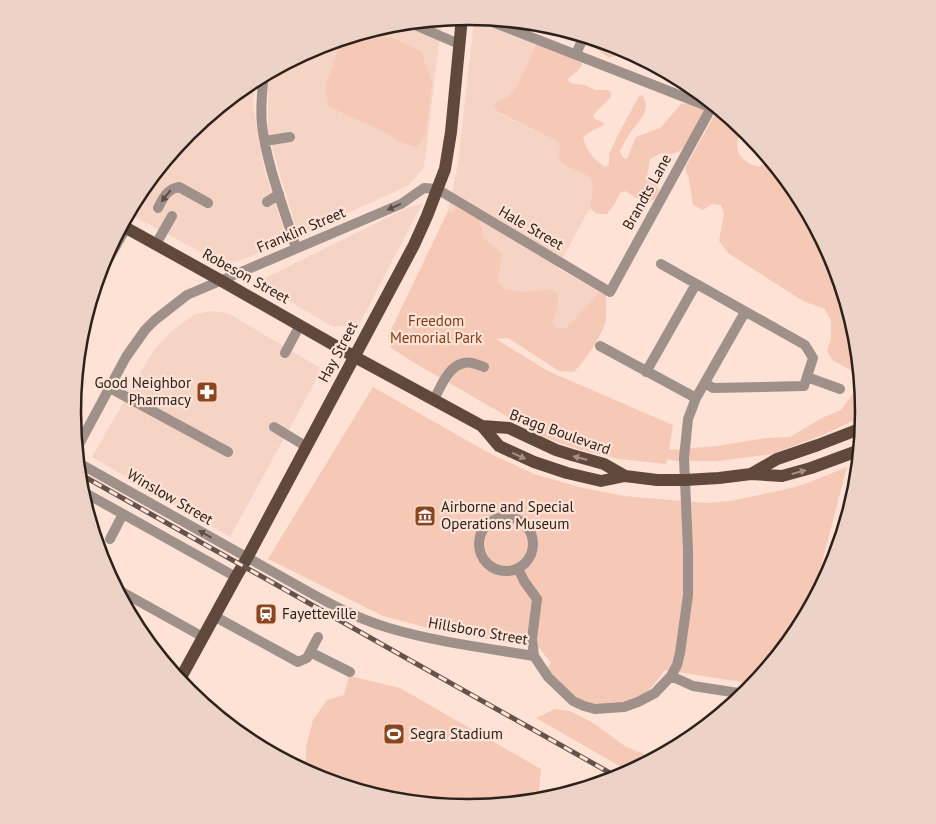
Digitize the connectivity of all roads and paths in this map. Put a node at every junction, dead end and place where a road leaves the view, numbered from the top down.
1 (461, 25) edge
2 (505, 27) edge
3 (421, 28) edge
4 (581, 42) edge
5 (460, 44) junction
6 (576, 54) junction
7 (263, 84) edge
8 (704, 105) edge
9 (710, 110) edge
10 (290, 137) dead end
11 (265, 141) junction
12 (437, 189) junction
13 (279, 194) junction
14 (267, 202) dead end
15 (208, 203) dead end
16 (158, 208) dead end
17 (172, 216) dead end
18 (127, 229) edge
19 (156, 244) junction
20 (296, 248) junction
21 (661, 264) dead end
22 (220, 280) junction
23 (696, 284) junction
24 (610, 292) joint
25 (745, 312) junction
26 (300, 325) junction
27 (600, 346) dead end
28 (285, 353) dead end
29 (355, 357) junction
30 (484, 367) dead end
31 (646, 372) junction
32 (807, 376) junction
33 (705, 383) junction
34 (110, 388) junction
35 (840, 389) dead end
36 (696, 398) junction
37 (434, 399) junction
38 (482, 426) junction
39 (274, 428) dead end
40 (854, 431) edge
41 (82, 439) edge
42 (307, 447) junction
43 (228, 452) dead end
44 (853, 453) edge
45 (85, 466) edge
46 (751, 474) junction
47 (625, 476) junction
48 (685, 480) junction
49 (90, 496) edge
50 (123, 514) junction
51 (110, 539) dead end
52 (248, 558) junction
53 (518, 568) junction
54 (236, 577) junction
55 (127, 595) edge
56 (214, 616) junction
57 (203, 637) junction
58 (318, 637) dead end
59 (310, 652) junction
60 (534, 656) junction
61 (350, 672) dead end
62 (183, 674) edge
63 (671, 676) junction
64 (735, 692) edge

1 - 5 main road, Hay Street
2 - 6 street
3 - 5 street
4 - 6 street
5 - 12 main road, Hay Street
6 - 8 street
7 - 11 street
9 - 24 street, Brandts Lane
10 - 11 street
11 - 13 street
12 -> 20 street, Franklin Street
12 - 24 street, Hale Street
12 - 29 main road, Hay Street
13 - 14 street
13 - 20 street
15 -> 16 street
17 - 19 street
18 - 19 main road, Robeson Street
19 - 22 main road, Robeson Street
20 - 22 street, Franklin Street
21 - 23 street
22 - 26 main road, Robeson Street
22 - 34 street, Franklin Street
23 - 25 street
23 - 31 street
25 - 32 street
25 - 33 street
26 - 28 street
26 - 29 main road, Robeson Street
27 - 31 street
29 - 37 main road, Bragg Boulevard
29 - 42 main road, Hay Street
30 - 37 street
31 - 36 street
32 - 33 street
32 - 35 street
33 - 36 street
34 - 41 street, Franklin Street
34 - 43 street
36 - 48 street
37 - 38 main road, Bragg Boulevard
47 -> 38 main road, Bragg Boulevard
38 -> 47 main road, Bragg Boulevard
39 - 42 street
40 - 46 main road, Bragg Boulevard
42 - 52 main road, Hay Street
46 -> 44 main road, Bragg Boulevard
52 -> 45 street, Winslow Street
46 - 48 main road, Bragg Boulevard
47 - 48 main road, Bragg Boulevard
48 - 63 street
49 - 50 street
50 - 51 street
50 - 54 street
52 - 54 main road, Hay Street
52 - 60 street, Hillsboro Street
53 - 53 street
53 - 60 street
54 - 56 main road, Hay Street
55 - 57 street
56 - 57 main road, Hay Street
56 - 59 street
57 - 62 main road, Hay Street
58 - 59 street
59 - 61 street
60 - 63 street, Hillsboro Street
63 - 64 street

